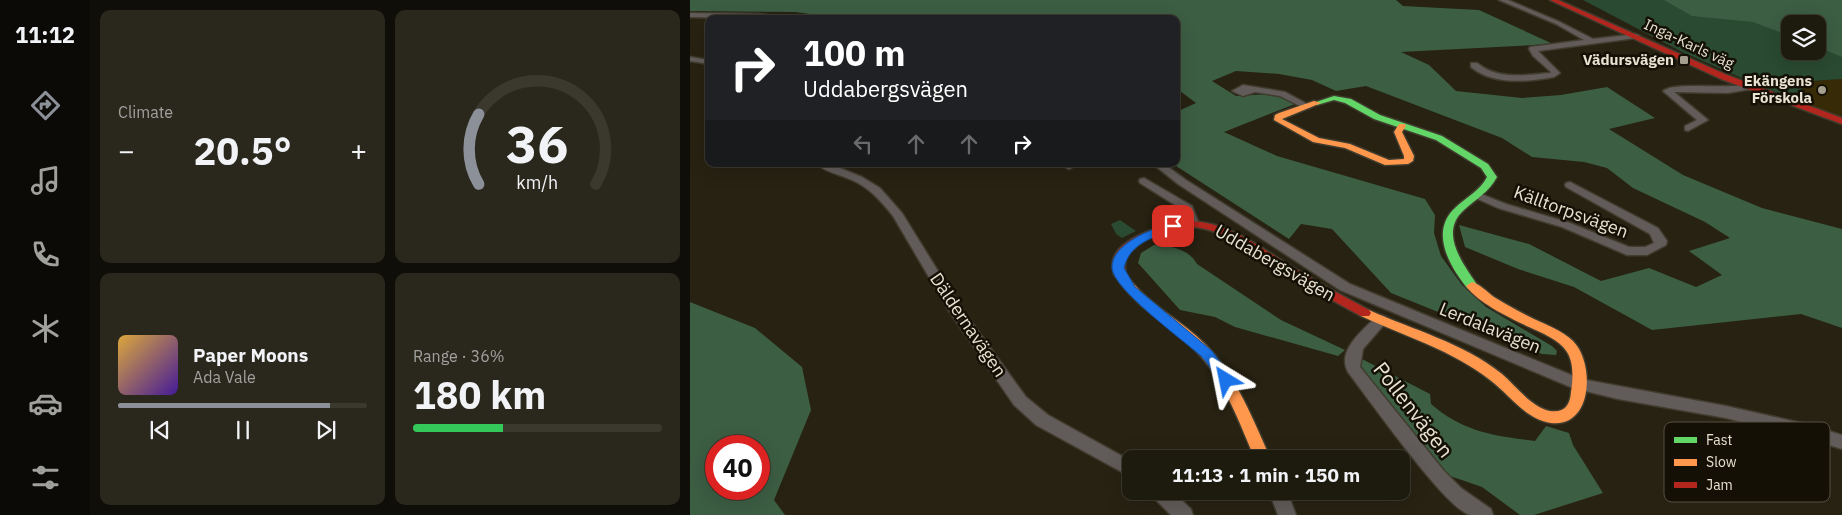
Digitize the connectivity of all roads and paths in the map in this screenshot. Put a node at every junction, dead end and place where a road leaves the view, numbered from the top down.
1 (1502, 0) edge
2 (1553, 0) edge
3 (690, 15) edge
4 (705, 15) edge
5 (1636, 36) junction
6 (1591, 41) junction
7 (690, 59) edge
8 (705, 61) edge
9 (1474, 65) dead end
10 (1748, 88) junction
11 (1255, 90) dead end
12 (1307, 106) junction
13 (1842, 121) edge
14 (1402, 126) junction
15 (1688, 128) dead end
16 (829, 167) edge
17 (1162, 167) edge
18 (1144, 181) dead end
19 (1570, 184) dead end
20 (1477, 196) junction
21 (1194, 224) junction
22 (1381, 320) junction
23 (1578, 384) junction
24 (1768, 422) edge
25 (1830, 438) edge
26 (1842, 442) edge
27 (1259, 450) edge
28 (1122, 465) edge
29 (1168, 500) edge
30 (1281, 500) edge
31 (1184, 515) edge
32 (1286, 515) edge
33 (1484, 515) edge

1 - 6 street
2 - 5 street, Inga-Karls väg
3 - 4 street
5 - 6 street
5 - 10 street, Inga-Karls väg
6 - 9 street
7 - 8 street
10 - 13 street, Inga-Karls väg
10 - 15 street
11 - 12 street
12 - 14 street, Källtorpsvägen
12 - 14 street, Källtorpsvägen
14 - 20 street, Källtorpsvägen
16 - 28 street, Däldernavägen
17 - 23 street, Lerdalavägen
18 - 21 street
19 - 20 street, Källtorpsvägen
20 - 23 street, Källtorpsvägen
21 - 22 street, Uddabergsvägen
21 - 27 street, Uddabergsvägen
22 - 23 street, Uddabergsvägen
22 - 33 street, Pollenvägen
23 - 24 street, Lerdalavägen
25 - 26 street, Lerdalavägen
29 - 31 street
30 - 32 street

